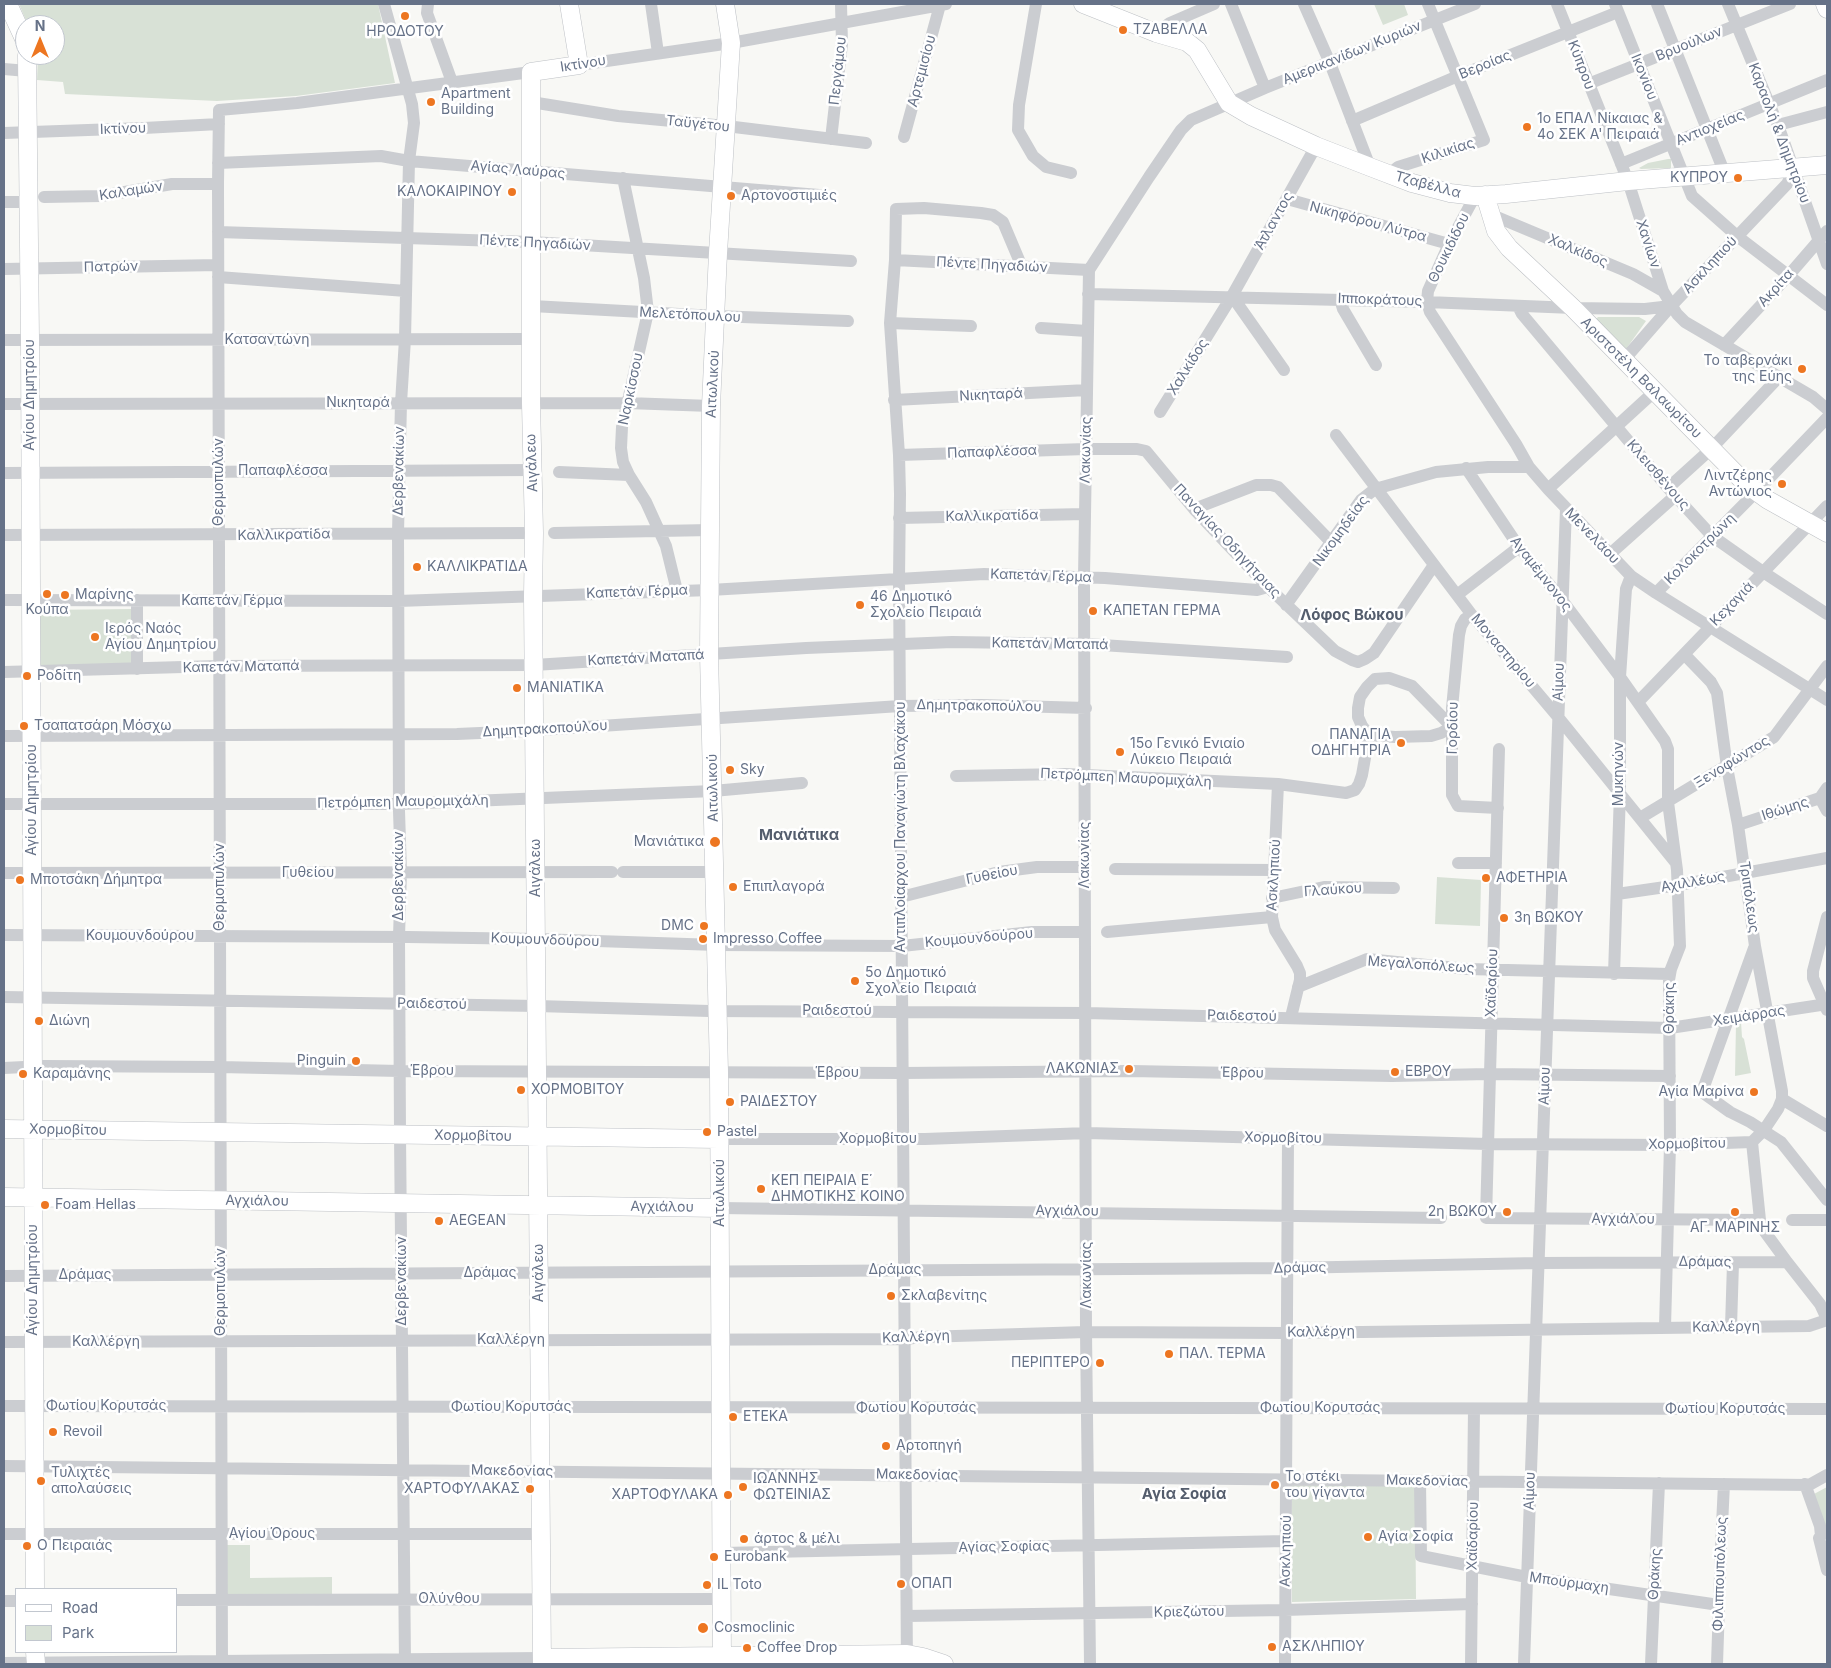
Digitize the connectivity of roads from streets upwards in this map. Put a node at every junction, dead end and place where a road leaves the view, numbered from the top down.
1 (8, 4) edge
2 (384, 4) edge
3 (428, 4) edge
4 (569, 4) edge
5 (651, 4) edge
6 (725, 4) edge
7 (842, 4) edge
8 (943, 4) edge
9 (1036, 4) edge
10 (1083, 4) edge
11 (1214, 4) edge
12 (1231, 4) edge
13 (1304, 4) edge
14 (1428, 4) edge
15 (1475, 4) edge
16 (1557, 4) edge
17 (1657, 4) edge
18 (1728, 4) edge
19 (1790, 4) edge
20 (1825, 4) edge
21 (1616, 8) edge
22 (1827, 9) edge
23 (1112, 10) edge
24 (15, 19) edge
25 (1435, 20) junction
26 (842, 24) junction
27 (1737, 25) junction
28 (1163, 28) junction
29 (1569, 32) junction
30 (731, 43) junction
31 (1675, 49) junction
32 (658, 53) junction
33 (1330, 63) junction
34 (579, 64) junction
35 (1639, 64) junction
36 (19, 65) edge
37 (27, 65) edge
38 (4, 69) edge
39 (531, 72) junction
40 (1458, 76) junction
41 (1827, 80) edge
42 (452, 82) junction
43 (1588, 84) junction
44 (1264, 88) junction
45 (407, 89) junction
46 (531, 102) junction
47 (1229, 103) junction
48 (1770, 104) junction
49 (219, 110) joint
50 (1827, 112) edge
51 (1352, 120) junction
52 (218, 124) junction
53 (1778, 125) junction
54 (726, 126) junction
55 (1707, 129) junction
56 (4, 132) edge
57 (28, 132) junction
58 (904, 137) dead end
59 (831, 139) junction
60 (866, 143) dead end
61 (1671, 144) junction
62 (1316, 146) junction
63 (409, 161) junction
64 (218, 164) junction
65 (1621, 164) junction
66 (1827, 164) edge
67 (1370, 167) junction
68 (1795, 168) junction
69 (531, 172) junction
70 (1071, 173) dead end
71 (1389, 174) junction
72 (1725, 174) junction
73 (1685, 177) junction
74 (623, 178) junction
75 (1628, 181) junction
76 (218, 184) junction
77 (722, 188) junction
78 (819, 195) dead end
79 (1480, 195) junction
80 (37, 199) junction
81 (1286, 199) junction
82 (4, 202) edge
83 (1492, 215) junction
84 (218, 232) junction
85 (1823, 235) edge
86 (1737, 236) junction
87 (408, 238) junction
88 (531, 242) junction
89 (1449, 244) junction
90 (637, 248) junction
91 (718, 253) junction
92 (895, 260) junction
93 (851, 261) dead end
94 (1827, 264) edge
95 (1022, 267) junction
96 (4, 269) edge
97 (30, 269) junction
98 (1089, 270) junction
99 (218, 271) junction
100 (1789, 275) junction
101 (1662, 290) junction
102 (406, 291) junction
103 (1088, 294) junction
104 (1232, 296) junction
105 (1340, 299) junction
106 (1426, 302) junction
107 (1827, 305) edge
108 (532, 306) junction
109 (1518, 306) junction
110 (1671, 306) junction
111 (1573, 308) junction
112 (648, 312) junction
113 (716, 316) junction
114 (848, 321) dead end
115 (890, 323) junction
116 (971, 326) dead end
117 (1041, 328) dead end
118 (1087, 331) junction
119 (405, 339) junction
120 (531, 339) junction
121 (4, 340) edge
122 (30, 340) junction
123 (218, 340) junction
124 (1724, 345) junction
125 (1623, 361) junction
126 (1376, 364) dead end
127 (1284, 370) dead end
128 (1780, 376) junction
129 (1087, 390) junction
130 (1654, 392) junction
131 (894, 400) junction
132 (401, 403) junction
133 (530, 403) junction
134 (628, 403) junction
135 (4, 404) edge
136 (30, 404) junction
137 (218, 404) junction
138 (711, 406) junction
139 (1827, 409) edge
140 (1160, 412) dead end
141 (1827, 418) edge
142 (1617, 427) junction
143 (1336, 435) dead end
144 (1710, 448) junction
145 (1086, 450) junction
146 (899, 455) junction
147 (1529, 467) junction
148 (1466, 468) junction
149 (399, 470) junction
150 (532, 470) junction
151 (218, 472) junction
152 (559, 472) dead end
153 (4, 473) edge
154 (30, 473) junction
155 (629, 475) junction
156 (1375, 489) junction
157 (1548, 489) junction
158 (1672, 492) junction
159 (1756, 492) junction
160 (1827, 506) edge
161 (1566, 508) junction
162 (1194, 509) junction
163 (1085, 514) junction
164 (899, 518) junction
165 (1810, 523) junction
166 (711, 530) junction
167 (660, 531) junction
168 (398, 533) junction
169 (534, 533) junction
170 (554, 533) dead end
171 (1827, 533) edge
172 (4, 535) edge
173 (219, 535) junction
174 (31, 536) junction
175 (1712, 536) junction
176 (1332, 543) junction
177 (1518, 547) junction
178 (1610, 554) junction
179 (1434, 565) junction
180 (1763, 572) junction
181 (1631, 576) junction
182 (1084, 577) junction
183 (898, 578) junction
184 (1268, 587) junction
185 (710, 590) junction
186 (677, 591) junction
187 (1656, 593) junction
188 (534, 596) junction
189 (1457, 596) junction
190 (4, 600) edge
191 (31, 600) junction
192 (137, 600) junction
193 (1562, 600) junction
194 (219, 601) junction
195 (398, 601) junction
196 (1286, 605) junction
197 (1827, 614) edge
198 (1472, 615) junction
199 (1710, 627) junction
200 (899, 644) junction
201 (1086, 644) junction
202 (709, 654) junction
203 (1684, 654) junction
204 (1287, 657) dead end
205 (1365, 659) junction
206 (534, 664) junction
207 (400, 665) junction
208 (219, 666) junction
209 (1827, 666) edge
210 (137, 669) junction
211 (4, 672) edge
212 (31, 672) junction
213 (1620, 676) junction
214 (1375, 679) junction
215 (1810, 689) junction
216 (1827, 700) edge
217 (1638, 702) junction
218 (900, 706) junction
219 (1086, 708) junction
220 (1558, 717) junction
221 (711, 718) junction
222 (1452, 727) junction
223 (535, 730) junction
224 (219, 734) junction
225 (32, 735) junction
226 (399, 735) junction
227 (1369, 735) junction
228 (4, 736) edge
229 (1499, 748) dead end
230 (1727, 767) junction
231 (1086, 775) junction
232 (956, 776) dead end
233 (802, 783) dead end
234 (1278, 784) junction
235 (713, 791) junction
236 (1620, 792) junction
237 (1824, 793) edge
238 (536, 799) junction
239 (1668, 802) junction
240 (4, 804) edge
241 (32, 804) junction
242 (220, 804) junction
243 (399, 804) junction
244 (1498, 808) junction
245 (1827, 812) edge
246 (1640, 818) junction
247 (1738, 825) junction
248 (1827, 858) edge
249 (1458, 863) dead end
250 (1496, 863) junction
251 (1676, 863) junction
252 (1085, 867) junction
253 (1115, 869) dead end
254 (1274, 870) junction
255 (401, 872) junction
256 (536, 872) junction
257 (716, 872) junction
258 (1745, 872) junction
259 (4, 873) edge
260 (32, 873) junction
261 (220, 873) junction
262 (1679, 885) junction
263 (1394, 888) dead end
264 (1617, 894) junction
265 (901, 897) junction
266 (1272, 898) junction
267 (1272, 917) junction
268 (1827, 917) edge
269 (1086, 932) junction
270 (1108, 932) dead end
271 (4, 935) edge
272 (32, 935) junction
273 (220, 936) junction
274 (399, 937) junction
275 (537, 939) junction
276 (717, 945) junction
277 (902, 946) junction
278 (1755, 946) junction
279 (1492, 970) junction
280 (1549, 971) junction
281 (1614, 974) junction
282 (1670, 974) junction
283 (1298, 987) junction
284 (4, 997) edge
285 (32, 998) junction
286 (220, 1001) junction
287 (400, 1004) junction
288 (537, 1006) junction
289 (1826, 1007) edge
290 (718, 1010) junction
291 (902, 1012) junction
292 (1086, 1013) junction
293 (1768, 1013) junction
294 (1291, 1017) junction
295 (1730, 1019) junction
296 (1490, 1024) junction
297 (1547, 1025) junction
298 (1670, 1028) junction
299 (220, 1067) junction
300 (4, 1068) edge
301 (32, 1068) junction
302 (400, 1071) junction
303 (538, 1071) junction
304 (720, 1072) junction
305 (1086, 1072) junction
306 (903, 1073) junction
307 (1489, 1074) junction
308 (1545, 1074) junction
309 (1670, 1076) junction
310 (1782, 1099) junction
311 (1827, 1126) edge
312 (4, 1129) edge
313 (32, 1130) junction
314 (1764, 1130) junction
315 (221, 1132) junction
316 (1087, 1133) junction
317 (400, 1134) junction
318 (538, 1136) junction
319 (1288, 1138) junction
320 (720, 1139) junction
321 (903, 1139) junction
322 (1752, 1142) junction
323 (1543, 1143) junction
324 (1488, 1144) junction
325 (1670, 1145) junction
326 (4, 1197) edge
327 (33, 1198) junction
328 (221, 1200) junction
329 (1827, 1200) edge
330 (401, 1203) junction
331 (538, 1205) junction
332 (720, 1208) junction
333 (904, 1210) junction
334 (1087, 1212) junction
335 (1288, 1215) junction
336 (1441, 1218) dead end
337 (1486, 1218) joint
338 (1540, 1218) junction
339 (1667, 1220) junction
340 (1760, 1220) junction
341 (1792, 1220) dead end
342 (1827, 1220) edge
343 (1666, 1262) junction
344 (1787, 1262) junction
345 (1538, 1263) junction
346 (1733, 1263) junction
347 (1087, 1268) junction
348 (1287, 1268) junction
349 (904, 1270) junction
350 (720, 1271) junction
351 (539, 1272) junction
352 (402, 1273) junction
353 (221, 1274) junction
354 (4, 1276) edge
355 (33, 1276) junction
356 (1827, 1319) edge
357 (1731, 1327) junction
358 (1536, 1328) junction
359 (1665, 1328) junction
360 (1086, 1332) junction
361 (1287, 1333) junction
362 (905, 1339) junction
363 (539, 1340) junction
364 (720, 1340) junction
365 (221, 1341) junction
366 (402, 1341) junction
367 (4, 1342) edge
368 (34, 1342) junction
369 (4, 1406) edge
370 (34, 1406) junction
371 (221, 1406) junction
372 (403, 1407) junction
373 (540, 1407) junction
374 (721, 1407) junction
375 (906, 1408) junction
376 (1088, 1408) junction
377 (1286, 1408) junction
378 (1474, 1408) junction
379 (1533, 1408) junction
380 (1827, 1409) edge
381 (4, 1466) edge
382 (34, 1466) junction
383 (222, 1468) junction
384 (403, 1470) junction
385 (540, 1471) junction
386 (721, 1473) junction
387 (906, 1475) junction
388 (1827, 1475) edge
389 (1088, 1477) junction
390 (1286, 1479) junction
391 (1420, 1480) junction
392 (1474, 1481) junction
393 (1530, 1482) junction
394 (1659, 1483) junction
395 (1724, 1484) junction
396 (1805, 1484) junction
397 (4, 1534) edge
398 (35, 1534) junction
399 (222, 1534) junction
400 (404, 1534) junction
401 (541, 1534) junction
402 (1286, 1541) junction
403 (1088, 1545) junction
404 (906, 1549) junction
405 (722, 1552) junction
406 (1472, 1567) junction
407 (1827, 1570) edge
408 (1527, 1577) junction
409 (35, 1588) edge
410 (1653, 1595) junction
411 (541, 1599) junction
412 (722, 1599) junction
413 (178, 1600) edge
414 (222, 1600) junction
415 (404, 1600) junction
416 (1472, 1604) junction
417 (1719, 1605) junction
418 (1285, 1610) junction
419 (1089, 1613) junction
420 (907, 1616) junction
421 (907, 1659) edge
422 (35, 1660) edge
423 (722, 1660) edge
424 (542, 1661) edge
425 (405, 1662) edge
426 (4, 1663) edge
427 (222, 1663) edge
428 (944, 1664) edge
429 (1090, 1664) edge
430 (1285, 1664) edge
431 (1470, 1664) edge
432 (1524, 1664) edge
433 (1651, 1664) edge
434 (1710, 1664) edge
435 (1717, 1664) edge

1 - 24 street
2 - 45 street, Δερβενακίων
3 - 42 street
4 - 34 street
5 - 32 street
6 - 30 street, Αιτωλικού
7 - 26 street, Περγάμου
8 - 26 street, Ικτίνου
8 - 58 street, Αρτεμισίου
9 - 70 street
10 - 23 street, Τζαβέλλα
11 - 28 street
12 - 44 street
13 - 33 street
14 - 25 street, Κιλικίας
15 - 25 street, Αμερικανίδων Κυριών
16 - 29 street, Κύπρου
17 - 31 street
18 - 27 street, Καραολή & Δημητρίου
19 - 27 street, Βρυούλων
20 - 22 street
21 - 29 street, Βεροίας
21 - 35 street, Ικονίου
23 - 28 street, Τζαβέλλα
25 - 33 street, Αμερικανίδων Κυριών
25 - 40 street, Κιλικίας
26 - 30 street, Ικτίνου
26 - 59 street, Περγάμου
27 - 31 street, Βρυούλων
27 - 48 street, Καραολή & Δημητρίου
28 - 47 street, Τζαβέλλα
29 - 40 street, Βεροίας
29 - 43 street, Κύπρου
30 - 32 street, Ικτίνου
30 - 54 street, Αιτωλικού
31 - 35 street, Βρυούλων
31 - 55 street
32 - 34 street, Ικτίνου
33 - 44 street, Αμερικανίδων Κυριών
33 - 51 street
34 - 39 street, Ικτίνου
35 - 43 street, Βρυούλων
35 - 61 street, Ικονίου
36 - 38 street
37 - 57 street, Αγίου Δημητρίου
39 - 42 street, Ικτίνου
39 - 46 street, Αιγάλεω
40 - 51 street, Βεροίας
40 - 71 street, Κιλικίας
41 - 48 street, Αντιοχείας
42 - 45 street, Ικτίνου
43 - 65 street, Κύπρου
44 - 47 street, Αμερικανίδων Κυριών
45 - 49 street, Ικτίνου
45 - 63 street, Δερβενακίων
46 - 54 street, Ταϋγέτου
46 - 69 street, Αιγάλεω
47 - 62 street, Τζαβέλλα
47 - 98 street
48 - 53 street, Καραολή & Δημητρίου
48 - 55 street, Αντιοχείας
49 - 52 street, Θερμοπυλών
50 - 53 street
51 - 67 street
52 - 57 street, Ικτίνου
52 - 64 street, Θερμοπυλών
53 - 68 street, Καραολή & Δημητρίου
54 - 59 street, Ταϋγέτου
54 - 77 street, Αιτωλικού
55 - 61 street, Αντιοχείας
55 - 72 street
56 - 57 street, Ικτίνου
57 - 80 street, Αγίου Δημητρίου
59 - 60 street, Ταϋγέτου
61 - 65 street, Αντιοχείας
61 - 73 street, Ικονίου
62 - 67 street, Τζαβέλλα
62 - 81 street, Άτλαντος
63 - 64 street, Αγίας Λαύρας
63 - 69 street, Αγίας Λαύρας
63 - 87 street, Δερβενακίων
64 - 76 street, Θερμοπυλών
65 - 75 street, Κύπρου
66 - 68 street, Τζαβέλλα
67 - 71 street, Τζαβέλλα
68 - 72 street, Τζαβέλλα
68 - 85 street, Καραολή & Δημητρίου
68 - 86 street, Ασκληπιού
69 - 74 street, Αγίας Λαύρας
69 - 88 street, Αιγάλεω
71 - 79 street, Τζαβέλλα
72 - 73 street, Τζαβέλλα
73 - 75 street, Τζαβέλλα
73 - 86 street, Ικονίου
74 - 77 street, Αγίας Λαύρας
74 - 90 street, Ναρκίσσου
75 - 79 street, Τζαβέλλα
75 - 101 street, Χανίων
76 - 80 street, Καλαμών
76 - 84 street, Θερμοπυλών
77 - 78 street, Αγίας Λαύρας
77 - 91 street, Αιτωλικού
79 - 83 street, Αριστοτέλη Βαλαωρίτου
79 - 89 street, Θουκιδίδου
80 - 82 street, Καλαμών
80 - 97 street, Αγίου Δημητρίου
81 - 89 street, Νικηφόρου Λύτρα
81 - 104 street, Άτλαντος
83 - 101 street, Χαλκίδος
83 - 111 street, Αριστοτέλη Βαλαωρίτου
84 - 87 street, Πέντε Πηγαδιών
84 - 99 street, Θερμοπυλών
85 - 94 street, Καραολή & Δημητρίου
85 - 100 street, Ακρίτα
86 - 100 street, Ικονίου
86 - 110 street, Ασκληπιού
87 - 88 street, Πέντε Πηγαδιών
87 - 102 street, Δερβενακίων
88 - 90 street, Πέντε Πηγαδιών
88 - 108 street, Αιγάλεω
89 - 106 street, Θουκιδίδου
90 - 91 street, Πέντε Πηγαδιών
90 - 112 street, Ναρκίσσου
91 - 93 street, Πέντε Πηγαδιών
91 - 113 street, Αιτωλικού
92 - 95 street, Πέντε Πηγαδιών
92 - 95 street
92 - 115 street, Αντιπλοίαρχου Παναγιώτη Βλαχάκου
95 - 98 street, Πέντε Πηγαδιών
96 - 97 street, Πατρών
97 - 99 street, Πατρών
97 - 122 street, Αγίου Δημητρίου
98 - 103 street, Λακωνίας
99 - 102 street, Πατρών
99 - 123 street, Θερμοπυλών
100 - 107 street, Ικονίου
100 - 124 street, Ακρίτα
101 - 110 street, Χανίων
102 - 119 street, Δερβενακίων
103 - 104 street, Ιπποκράτους
103 - 118 street, Λακωνίας
104 - 105 street, Ιπποκράτους
104 - 127 street
104 - 140 street, Χαλκίδος
105 - 106 street, Ιπποκράτους
105 - 126 street
106 - 109 street, Ιπποκράτους
106 - 147 street, Μενελάου
108 - 112 street, Μελετόπουλου
108 - 120 street, Αιγάλεω
109 - 111 street, Ιπποκράτους
109 - 142 street, Κλεισθένους
110 - 111 street, Ιπποκράτους
110 - 124 street
110 - 125 street, Ασκληπιού
111 - 125 street, Αριστοτέλη Βαλαωρίτου
112 - 113 street, Μελετόπουλου
112 - 134 street, Ναρκίσσου
113 - 114 street, Μελετόπουλου
113 - 138 street, Αιτωλικού
115 - 116 street
115 - 131 street, Αντιπλοίαρχου Παναγιώτη Βλαχάκου
117 - 118 street
118 - 129 street, Λακωνίας
119 - 120 street, Κατσαντώνη
119 - 123 street, Κατσαντώνη
119 - 132 street, Δερβενακίων
120 - 133 street, Αιγάλεω
121 - 122 street, Κατσαντώνη
122 - 123 street, Κατσαντώνη
122 - 136 street, Αγίου Δημητρίου
123 - 137 street, Θερμοπυλών
124 - 128 street
125 - 130 street, Αριστοτέλη Βαλαωρίτου
128 - 139 street
128 - 144 street
129 - 131 street, Νικηταρά
129 - 145 street, Λακωνίας
130 - 142 street
130 - 144 street, Αριστοτέλη Βαλαωρίτου
131 - 146 street, Αντιπλοίαρχου Παναγιώτη Βλαχάκου
132 - 133 street, Νικηταρά
132 - 137 street, Νικηταρά
132 - 149 street, Δερβενακίων
133 - 134 street, Νικηταρά
133 - 150 street, Αιγάλεω
134 - 138 street, Νικηταρά
134 - 155 street, Ναρκίσσου
135 - 136 street, Νικηταρά
136 - 137 street, Νικηταρά
136 - 154 street, Αγίου Δημητρίου
137 - 151 street, Θερμοπυλών
138 - 166 street, Αιτωλικού
141 - 159 street, Κολοκοτρώνη
142 - 157 street
142 - 158 street, Κλεισθένους
143 - 156 street, Μοναστηρίου
144 - 158 street
144 - 159 street, Αριστοτέλη Βαλαωρίτου
145 - 146 street, Παπαφλέσσα
145 - 162 street, Παναγίας Οδηγήτριας
145 - 163 street, Λακωνίας
146 - 164 street, Αντιπλοίαρχου Παναγιώτη Βλαχάκου
147 - 148 street, Νικομηδείας
147 - 157 street, Μενελάου
148 - 156 street, Νικομηδείας
148 - 177 street, Αγαμέμνονος
149 - 150 street, Παπαφλέσσα
149 - 151 street, Παπαφλέσσα
149 - 168 street, Δερβενακίων
150 - 169 street, Αιγάλεω
151 - 154 street, Παπαφλέσσα
151 - 173 street, Θερμοπυλών
152 - 155 street
153 - 154 street, Παπαφλέσσα
154 - 174 street, Αγίου Δημητρίου
155 - 167 street, Ναρκίσσου
156 - 176 street, Νικομηδείας
156 - 179 street, Μοναστηρίου
157 - 161 street, Μενελάου
158 - 175 street, Κλεισθένους
158 - 178 street
159 - 165 street, Αριστοτέλη Βαλαωρίτου
159 - 175 street, Κολοκοτρώνη
160 - 165 street, Κεχαγιά
161 - 178 street, Μενελάου
161 - 193 street, Αίμου
162 - 176 street
162 - 184 street, Παναγίας Οδηγήτριας
163 - 164 street, Καλλικρατίδα
163 - 182 street, Λακωνίας
164 - 183 street, Αντιπλοίαρχου Παναγιώτη Βλαχάκου
165 - 171 street, Αριστοτέλη Βαλαωρίτου
165 - 180 street, Κεχαγιά
166 - 167 street
166 - 185 street, Αιτωλικού
167 - 170 street
167 - 186 street, Ναρκίσσου
168 - 169 street, Καλλικρατίδα
168 - 173 street, Καλλικρατίδα
168 - 195 street, Δερβενακίων
169 - 188 street, Αιγάλεω
172 - 174 street, Καλλικρατίδα
173 - 174 street, Καλλικρατίδα
173 - 194 street, Θερμοπυλών
174 - 191 street, Αγίου Δημητρίου
175 - 180 street, Κλεισθένους
175 - 187 street, Κολοκοτρώνη
176 - 196 street, Νικομηδείας
177 - 189 street
177 - 193 street, Αγαμέμνονος
178 - 181 street, Μενελάου
179 - 189 street, Μοναστηρίου
179 - 205 street
180 - 197 street, Κλεισθένους
180 - 199 street, Κεχαγιά
181 - 187 street, Μενελάου
181 - 213 street, Μυκηνών
182 - 183 street, Καπετάν Γέρμα
182 - 184 street, Καπετάν Γέρμα
182 - 201 street, Λακωνίας
183 - 185 street, Καπετάν Γέρμα
183 - 200 street, Αντιπλοίαρχου Παναγιώτη Βλαχάκου
184 - 196 street, Παναγίας Οδηγήτριας
185 - 186 street, Καπετάν Γέρμα
185 - 202 street, Αιτωλικού
186 - 188 street, Καπετάν Γέρμα
187 - 199 street, Μενελάου
188 - 195 street, Καπετάν Γέρμα
188 - 206 street, Αιγάλεω
189 - 198 street, Μοναστηρίου
190 - 191 street, Καπετάν Γέρμα
191 - 192 street, Καπετάν Γέρμα
191 - 212 street, Αγίου Δημητρίου
192 - 194 street, Καπετάν Γέρμα
192 - 210 street
193 - 213 street, Αγαμέμνονος
193 - 220 street, Αίμου
194 - 195 street, Καπετάν Γέρμα
194 - 208 street, Θερμοπυλών
195 - 207 street, Δερβενακίων
196 - 205 street, Παναγίας Οδηγήτριας
198 - 220 street, Μοναστηρίου
198 - 222 street, Γορδίου
199 - 203 street, Κεχαγιά
199 - 215 street, Μενελάου
200 - 201 street, Καπετάν Ματαπά
200 - 202 street, Καπετάν Ματαπά
200 - 218 street, Αντιπλοίαρχου Παναγιώτη Βλαχάκου
201 - 204 street, Καπετάν Ματαπά
201 - 219 street, Λακωνίας
202 - 206 street, Καπετάν Ματαπά
202 - 221 street, Αιτωλικού
203 - 217 street, Κεχαγιά
203 - 230 street, Τριπόλεως
205 - 214 street
206 - 207 street, Καπετάν Ματαπά
206 - 223 street, Αιγάλεω
207 - 208 street, Καπετάν Ματαπά
207 - 226 street, Δερβενακίων
208 - 210 street, Καπετάν Ματαπά
208 - 224 street, Θερμοπυλών
209 - 215 street, Ξενοφώντος
210 - 212 street, Καπετάν Ματαπά
211 - 212 street, Καπετάν Ματαπά
212 - 225 street, Αγίου Δημητρίου
213 - 217 street, Θράκης
213 - 236 street, Μυκηνών
214 - 222 street
214 - 227 street
215 - 216 street, Μενελάου
215 - 230 street, Ξενοφώντος
217 - 239 street, Θράκης
218 - 219 street, Δημητρακοπούλου
218 - 221 street, Δημητρακοπούλου
218 - 265 street, Αντιπλοίαρχου Παναγιώτη Βλαχάκου
219 - 231 street, Λακωνίας
220 - 236 street, Μοναστηρίου
220 - 280 street, Αίμου
221 - 223 street, Δημητρακοπούλου
221 - 235 street, Αιτωλικού
222 - 227 street
222 - 244 street, Γορδίου
223 - 226 street, Δημητρακοπούλου
223 - 238 street, Αιγάλεω
224 - 225 street, Δημητρακοπούλου
224 - 226 street, Δημητρακοπούλου
224 - 242 street, Θερμοπυλών
225 - 228 street, Δημητρακοπούλου
225 - 241 street, Αγίου Δημητρίου
226 - 243 street, Δερβενακίων
227 - 234 street, Πετρόμπεη Μαυρομιχάλη
229 - 244 street, Χαϊδαρίου
230 - 239 street, Ξενοφώντος
230 - 247 street, Τριπόλεως
231 - 232 street, Πετρόμπεη Μαυρομιχάλη
231 - 234 street, Πετρόμπεη Μαυρομιχάλη
231 - 252 street, Λακωνίας
233 - 235 street, Πετρόμπεη Μαυρομιχάλη
234 - 254 street, Ασκληπιού
235 - 238 street, Πετρόμπεη Μαυρομιχάλη
235 - 257 street, Αιτωλικού
236 - 246 street, Μοναστηρίου
236 - 264 street, Μυκηνών
237 - 245 street
237 - 247 street, Ιθώμης
238 - 243 street, Πετρόμπεη Μαυρομιχάλη
238 - 256 street, Αιγάλεω
239 - 246 street, Ξενοφώντος
239 - 251 street, Θράκης
240 - 241 street, Πετρόμπεη Μαυρομιχάλη
241 - 242 street, Πετρόμπεη Μαυρομιχάλη
241 - 260 street, Αγίου Δημητρίου
242 - 243 street, Πετρόμπεη Μαυρομιχάλη
242 - 261 street, Θερμοπυλών
243 - 255 street, Δερβενακίων
244 - 250 street, Χαϊδαρίου
246 - 251 street, Μοναστηρίου
247 - 258 street, Τριπόλεως
248 - 258 street, Αχιλλέως
249 - 250 street
250 - 279 street, Χαϊδαρίου
251 - 262 street, Θράκης
252 - 265 street, Γυθείου
252 - 269 street, Λακωνίας
253 - 254 street
254 - 266 street, Ασκληπιού
255 - 256 street, Γυθείου
255 - 261 street, Γυθείου
255 - 274 street, Δερβενακίων
256 - 257 street, Γυθείου
256 - 275 street, Αιγάλεω
257 - 276 street, Αιτωλικού
258 - 262 street, Αχιλλέως
258 - 278 street, Τριπόλεως
259 - 260 street, Γυθείου
260 - 261 street, Γυθείου
260 - 272 street, Αγίου Δημητρίου
261 - 273 street, Θερμοπυλών
262 - 264 street, Αχιλλέως
262 - 282 street, Θράκης
263 - 266 street, Γλαύκου
264 - 281 street, Μυκηνών
265 - 277 street, Αντιπλοίαρχου Παναγιώτη Βλαχάκου
266 - 267 street, Ασκληπιού
267 - 270 street
267 - 283 street, Ασκληπιού
268 - 289 street
269 - 277 street, Κουμουνδούρου
269 - 292 street, Λακωνίας
271 - 272 street, Κουμουνδούρου
272 - 273 street, Κουμουνδούρου
272 - 285 street, Αγίου Δημητρίου
273 - 274 street, Κουμουνδούρου
273 - 286 street, Θερμοπυλών
274 - 275 street, Κουμουνδούρου
274 - 287 street, Δερβενακίων
275 - 276 street, Κουμουνδούρου
275 - 288 street, Αιγάλεω
276 - 277 street, Κουμουνδούρου
276 - 290 street, Αιτωλικού
277 - 291 street, Αντιπλοίαρχου Παναγιώτη Βλαχάκου
278 - 293 street, Τριπόλεως
278 - 295 street
279 - 280 street, Μεγαλοπόλεως
279 - 283 street, Μεγαλοπόλεως
279 - 296 street, Χαϊδαρίου
280 - 281 street, Μεγαλοπόλεως
280 - 297 street, Αίμου
281 - 282 street, Μεγαλοπόλεως
282 - 298 street, Θράκης
283 - 294 street, Ασκληπιού
284 - 285 street, Ραιδεστού
285 - 286 street, Ραιδεστού
285 - 301 street, Αγίου Δημητρίου
286 - 287 street, Ραιδεστού
286 - 299 street, Θερμοπυλών
287 - 288 street, Ραιδεστού
287 - 302 street, Δερβενακίων
288 - 290 street, Ραιδεστού
288 - 303 street, Αιγάλεω
289 - 293 street, Χειμάρρας
290 - 291 street, Ραιδεστού
290 - 304 street, Αιτωλικού
291 - 292 street, Ραιδεστού
291 - 306 street, Αντιπλοίαρχου Παναγιώτη Βλαχάκου
292 - 294 street, Ραιδεστού
292 - 305 street, Λακωνίας
293 - 295 street, Χειμάρρας
293 - 310 street, Τριπόλεως
294 - 296 street, Ραιδεστού
295 - 298 street, Χειμάρρας
295 - 314 street
296 - 297 street, Ραιδεστού
296 - 307 street, Χαϊδαρίου
297 - 298 street, Ραιδεστού
297 - 308 street, Αίμου
298 - 309 street, Θράκης
299 - 301 street, Έβρου
299 - 302 street, Έβρου
299 - 315 street, Θερμοπυλών
300 - 301 street, Έβρου
301 - 313 street, Αγίου Δημητρίου
302 - 303 street, Έβρου
302 - 317 street, Δερβενακίων
303 - 304 street, Έβρου
303 - 318 street, Αιγάλεω
304 - 306 street, Έβρου
304 - 320 street, Αιτωλικού
305 - 306 street, Έβρου
305 - 307 street, Έβρου
305 - 316 street, Λακωνίας
306 - 321 street, Αντιπλοίαρχου Παναγιώτη Βλαχάκου
307 - 308 street, Έβρου
307 - 324 street, Χαϊδαρίου
308 - 309 street, Έβρου
308 - 323 street, Αίμου
309 - 325 street, Θράκης
310 - 311 street
310 - 314 street
312 - 313 street, Χορμοβίτου
313 - 315 street, Χορμοβίτου
313 - 327 street, Αγίου Δημητρίου
314 - 322 street
314 - 329 street
315 - 317 street, Χορμοβίτου
315 - 328 street, Θερμοπυλών
316 - 319 street, Χορμοβίτου
316 - 321 street, Χορμοβίτου
316 - 334 street, Λακωνίας
317 - 318 street, Χορμοβίτου
317 - 330 street, Δερβενακίων
318 - 320 street, Χορμοβίτου
318 - 331 street, Αιγάλεω
319 - 324 street, Χορμοβίτου
319 - 335 street, Ασκληπιού
320 - 321 street, Χορμοβίτου
320 - 332 street, Αιτωλικού
321 - 333 street, Αντιπλοίαρχου Παναγιώτη Βλαχάκου
322 - 325 street, Χορμοβίτου
322 - 340 street
323 - 324 street, Χορμοβίτου
323 - 325 street, Χορμοβίτου
323 - 338 street, Αίμου
324 - 337 street, Χαϊδαρίου
325 - 339 street, Θράκης
326 - 327 street, Αγχιάλου
327 - 328 street, Αγχιάλου
327 - 355 street, Αγίου Δημητρίου
328 - 330 street, Αγχιάλου
328 - 353 street, Θερμοπυλών
330 - 331 street, Αγχιάλου
330 - 352 street, Δερβενακίων
331 - 332 street, Αγχιάλου
331 - 351 street, Αιγάλεω
332 - 333 street, Αγχιάλου
332 - 350 street, Αιτωλικού
333 - 334 street, Αγχιάλου
333 - 349 street, Αντιπλοίαρχου Παναγιώτη Βλαχάκου
334 - 335 street, Αγχιάλου
334 - 347 street, Λακωνίας
335 - 336 street, Αγχιάλου
335 - 348 street, Ασκληπιού
337 - 338 street, Αγχιάλου
338 - 339 street, Αγχιάλου
338 - 345 street, Αίμου
339 - 340 street, Αγχιάλου
339 - 343 street, Θράκης
340 - 344 street
341 - 342 street
343 - 345 street, Δράμας
343 - 346 street, Δράμας
343 - 359 street, Θράκης
344 - 346 street, Δράμας
344 - 356 street
345 - 348 street, Δράμας
345 - 358 street, Αίμου
346 - 357 street
347 - 348 street, Δράμας
347 - 349 street, Δράμας
347 - 360 street, Λακωνίας
348 - 361 street, Ασκληπιού
349 - 350 street, Δράμας
349 - 362 street, Αντιπλοίαρχου Παναγιώτη Βλαχάκου
350 - 351 street, Δράμας
350 - 364 street, Αιτωλικού
351 - 352 street, Δράμας
351 - 363 street, Αιγάλεω
352 - 353 street, Δράμας
352 - 366 street, Δερβενακίων
353 - 355 street, Δράμας
353 - 365 street, Θερμοπυλών
354 - 355 street, Δράμας
355 - 368 street, Αγίου Δημητρίου
356 - 357 street, Καλλέργη
357 - 359 street, Καλλέργη
358 - 359 street, Καλλέργη
358 - 361 street, Καλλέργη
358 - 379 street, Αίμου
360 - 361 street, Καλλέργη
360 - 362 street, Καλλέργη
360 - 376 street, Λακωνίας
361 - 377 street, Ασκληπιού
362 - 364 street, Καλλέργη
362 - 375 street, Αντιπλοίαρχου Παναγιώτη Βλαχάκου
363 - 364 street, Καλλέργη
363 - 366 street, Καλλέργη
363 - 373 street, Αιγάλεω
364 - 374 street, Αιτωλικού
365 - 366 street, Καλλέργη
365 - 368 street, Καλλέργη
365 - 371 street, Θερμοπυλών
366 - 372 street, Δερβενακίων
367 - 368 street, Καλλέργη
368 - 370 street, Αγίου Δημητρίου
369 - 370 street, Φωτίου Κορυτσάς
370 - 371 street, Φωτίου Κορυτσάς
370 - 382 street, Αγίου Δημητρίου
371 - 372 street, Φωτίου Κορυτσάς
371 - 383 street, Θερμοπυλών
372 - 373 street, Φωτίου Κορυτσάς
372 - 384 street, Δερβενακίων
373 - 374 street, Φωτίου Κορυτσάς
373 - 385 street, Αιγάλεω
374 - 375 street, Φωτίου Κορυτσάς
374 - 386 street, Αιτωλικού
375 - 376 street, Φωτίου Κορυτσάς
375 - 387 street, Αντιπλοίαρχου Παναγιώτη Βλαχάκου
376 - 377 street, Φωτίου Κορυτσάς
376 - 389 street, Λακωνίας
377 - 378 street, Φωτίου Κορυτσάς
377 - 390 street, Ασκληπιού
378 - 379 street, Φωτίου Κορυτσάς
378 - 392 street, Χαϊδαρίου
379 - 380 street, Φωτίου Κορυτσάς
379 - 393 street, Αίμου
381 - 382 street, Μακεδονίας
382 - 383 street, Μακεδονίας
382 - 398 street, Αγίου Δημητρίου
383 - 384 street, Μακεδονίας
383 - 399 street, Θερμοπυλών
384 - 385 street, Μακεδονίας
384 - 400 street, Δερβενακίων
385 - 386 street, Μακεδονίας
385 - 401 street, Αιγάλεω
386 - 387 street, Μακεδονίας
386 - 405 street, Αιτωλικού
387 - 389 street, Μακεδονίας
387 - 404 street, Αντιπλοίαρχου Παναγιώτη Βλαχάκου
388 - 396 street, Μακεδονίας
389 - 390 street, Μακεδονίας
389 - 403 street, Λακωνίας
390 - 391 street, Μακεδονίας
390 - 402 street, Ασκληπιού
391 - 392 street, Μακεδονίας
391 - 406 street, Μπούρμαχη
392 - 393 street, Μακεδονίας
392 - 406 street, Χαϊδαρίου
393 - 394 street, Μακεδονίας
393 - 408 street, Αίμου
394 - 395 street, Μακεδονίας
394 - 410 street, Θράκης
395 - 396 street, Μακεδονίας
395 - 417 street, Φιλιππουπόλεως
396 - 407 street
397 - 398 street, Αγίου Όρους
398 - 399 street, Αγίου Όρους
398 - 409 street, Αγίου Δημητρίου
399 - 400 street, Αγίου Όρους
399 - 414 street, Θερμοπυλών
400 - 401 street, Αγίου Όρους
400 - 415 street, Δερβενακίων
401 - 411 street, Αιγάλεω
402 - 403 street, Αγίας Σοφίας
402 - 418 street, Ασκληπιού
403 - 404 street, Αγίας Σοφίας
403 - 419 street, Λακωνίας
404 - 405 street, Αγίας Σοφίας
404 - 420 street, Αντιπλοίαρχου Παναγιώτη Βλαχάκου
405 - 412 street, Αιτωλικού
406 - 408 street, Μπούρμαχη
406 - 416 street, Χαϊδαρίου
408 - 410 street, Μπούρμαχη
408 - 432 street, Αίμου
410 - 417 street, Μπούρμαχη
410 - 433 street, Θράκης
411 - 412 street, Ολύνθου
411 - 415 street, Ολύνθου
411 - 424 street, Αιγάλεω
412 - 423 street, Αιτωλικού
413 - 414 street, Ολύνθου
414 - 415 street, Ολύνθου
414 - 427 street, Θερμοπυλών
415 - 425 street, Δερβενακίων
416 - 418 street, Κριεζώτου
416 - 431 street, Χαϊδαρίου
417 - 435 street, Φιλιππουπόλεως
418 - 419 street, Κριεζώτου
418 - 430 street, Ασκληπιού
419 - 420 street, Κριεζώτου
419 - 429 street, Λακωνίας
420 - 421 street, Αντιπλοίαρχου Παναγιώτη Βλαχάκου
421 - 423 street
421 - 428 street
422 - 426 street
422 - 427 street
423 - 424 street
424 - 425 street
425 - 427 street
434 - 435 street

